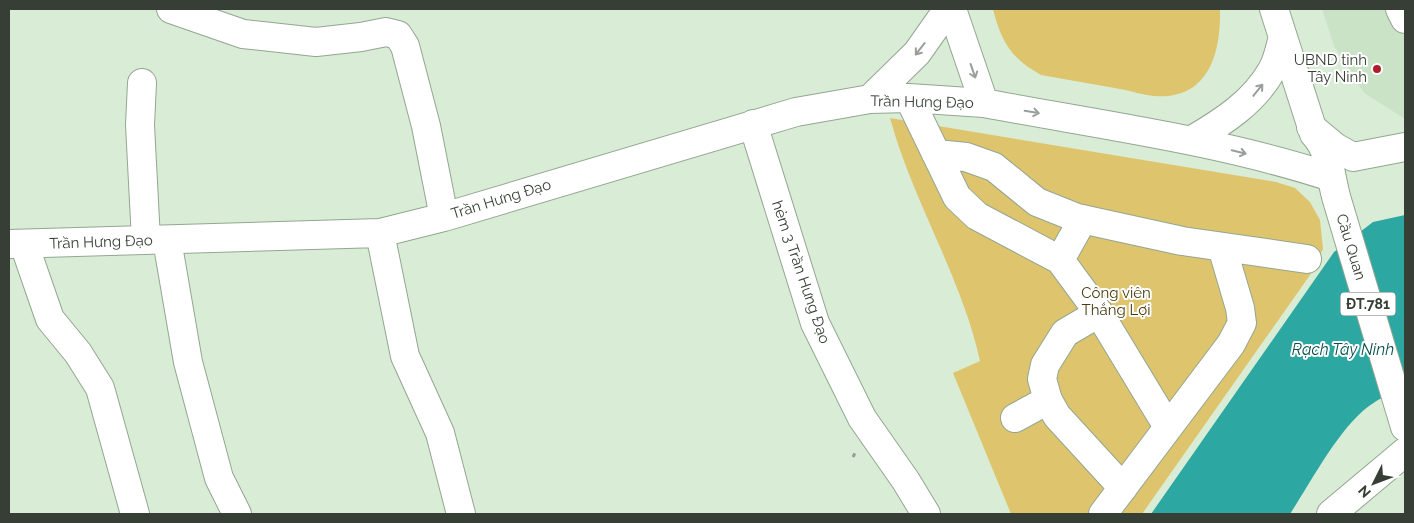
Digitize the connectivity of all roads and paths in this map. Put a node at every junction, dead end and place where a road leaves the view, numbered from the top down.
1 (156, 9) edge
2 (165, 9) edge
3 (171, 9) edge
4 (950, 9) edge
5 (1274, 9) edge
6 (1400, 9) edge
7 (1405, 19) edge
8 (1283, 37) junction
9 (142, 83) dead end
10 (909, 98) junction
11 (870, 99) junction
12 (984, 103) junction
13 (753, 124) junction
14 (1313, 131) junction
15 (1192, 140) junction
16 (1405, 147) edge
17 (936, 154) junction
18 (1353, 157) junction
19 (1333, 186) junction
20 (444, 217) junction
21 (1083, 219) junction
22 (380, 233) junction
23 (156, 240) junction
24 (17, 244) edge
25 (1222, 247) junction
26 (1060, 260) junction
27 (1308, 260) dead end
28 (1099, 312) junction
29 (1048, 400) junction
30 (1015, 418) dead end
31 (1402, 418) edge
32 (1168, 427) junction
33 (1405, 452) edge
34 (1122, 488) junction
35 (135, 514) edge
36 (237, 514) edge
37 (461, 514) edge
38 (926, 514) edge
39 (1103, 514) edge
40 (1332, 514) edge

1 - 2 street
3 - 20 street
4 -> 11 street
4 -> 12 street, Trần Hưng Đạo
5 - 8 street, Cầu Quan
6 - 7 street
8 - 14 street, Cầu Quan
15 -> 8 street
9 - 23 street
10 - 11 street, Trần Hưng Đạo
10 - 12 street, Trần Hưng Đạo
10 - 17 street
11 - 13 street, Trần Hưng Đạo
12 -> 15 street, Trần Hưng Đạo
13 - 20 street, Trần Hưng Đạo
13 - 38 street, hẻm 3 Trần Hưng Đạo
14 - 18 street
14 - 19 street, Cầu Quan
15 -> 19 street, Trần Hưng Đạo
16 - 18 street
17 - 21 street
17 - 26 street
18 - 19 street
19 - 31 street, Cầu Quan / ĐT.781
20 - 22 street, Trần Hưng Đạo
21 - 25 street
21 - 26 street
22 - 23 street, Trần Hưng Đạo
22 - 37 street
23 - 24 street, Trần Hưng Đạo
23 - 36 street
24 - 35 street
25 - 27 street
25 - 32 street
26 - 28 street
28 - 29 street
28 - 32 street
29 - 30 street
29 - 34 street
32 - 34 street
33 - 40 street
34 - 39 street

